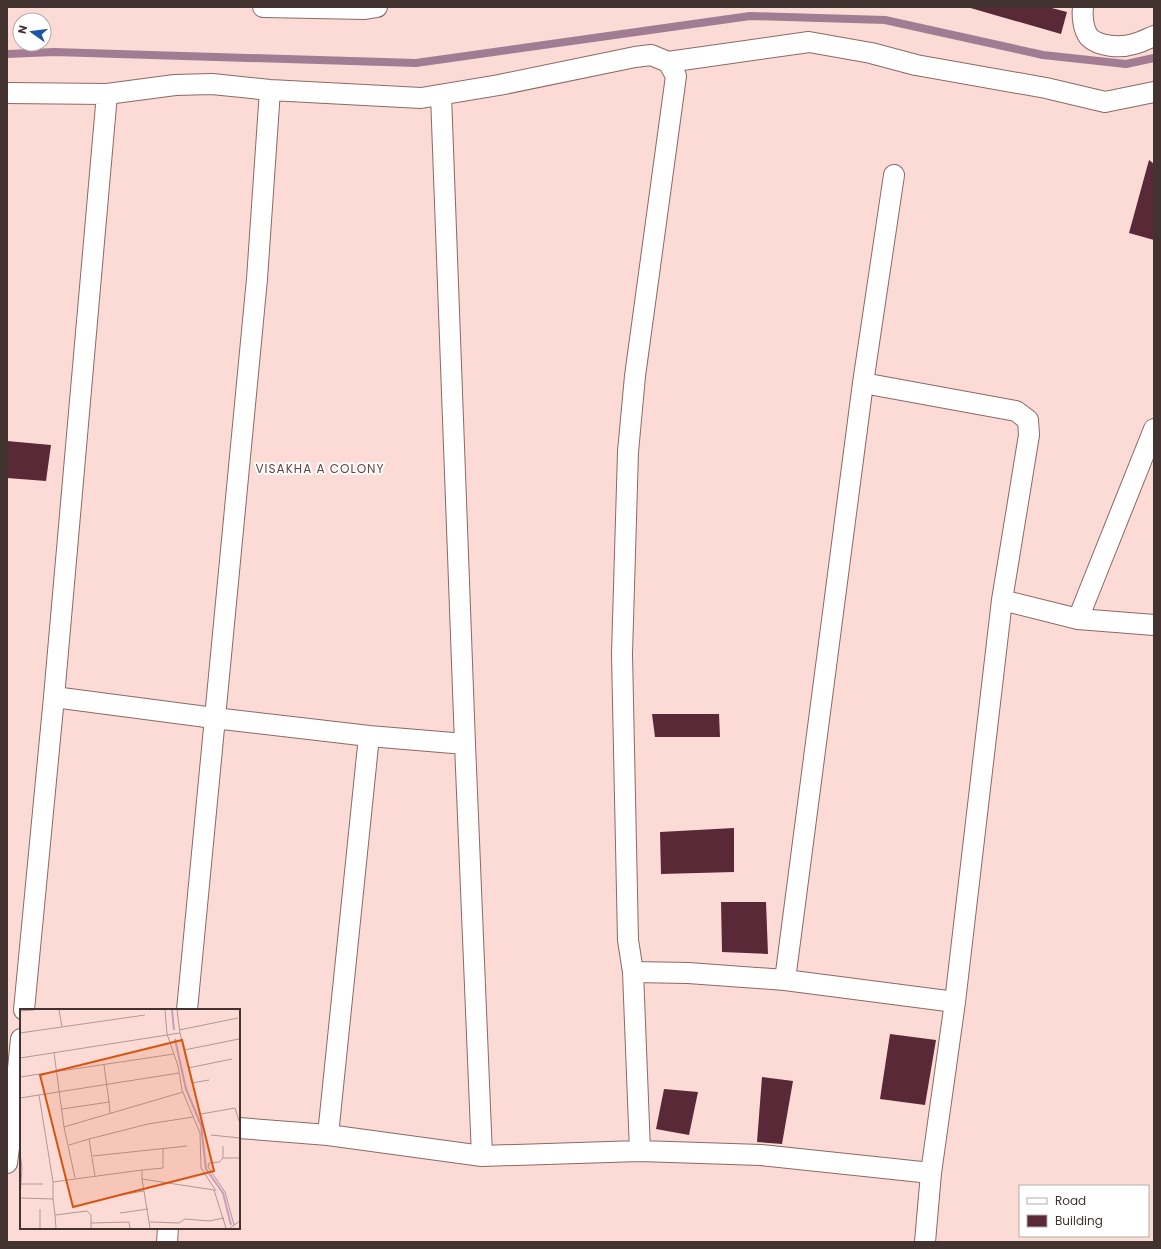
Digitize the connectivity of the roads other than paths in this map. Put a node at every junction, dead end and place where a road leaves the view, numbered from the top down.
1 (263, 7) edge
2 (377, 7) edge
3 (1083, 7) edge
4 (1154, 36) edge
5 (668, 62) junction
6 (270, 90) junction
7 (1154, 92) edge
8 (7, 93) edge
9 (107, 94) junction
10 (441, 95) junction
11 (894, 175) dead end
12 (863, 383) junction
13 (1154, 429) edge
14 (1002, 600) junction
15 (1078, 619) junction
16 (1154, 625) edge
17 (54, 697) junction
18 (214, 718) junction
19 (369, 736) junction
20 (465, 744) junction
21 (633, 972) junction
22 (785, 980) junction
23 (955, 1002) junction
24 (24, 1009) edge
25 (187, 1009) edge
26 (20, 1049) edge
27 (14, 1108) edge
28 (240, 1128) edge
29 (328, 1135) junction
30 (640, 1151) junction
31 (482, 1156) junction
32 (7, 1163) edge
33 (931, 1173) junction
34 (168, 1229) edge
35 (167, 1242) edge
36 (925, 1242) edge

1 - 2 street
3 - 4 street
5 - 7 street
5 - 10 street
5 - 21 street
6 - 9 street
6 - 10 street
6 - 18 street
8 - 9 street
9 - 17 street
10 - 20 street
11 - 12 street
12 - 14 street
12 - 22 street
13 - 15 street
14 - 15 street
14 - 23 street
15 - 16 street
17 - 18 street
17 - 24 street
18 - 19 street
18 - 25 street
19 - 20 street
19 - 29 street
20 - 31 street
21 - 22 street
21 - 30 street
22 - 23 street
23 - 33 street
26 - 27 street
27 - 32 street
28 - 29 street
29 - 31 street
30 - 31 street
30 - 33 street
33 - 36 street
34 - 35 street

